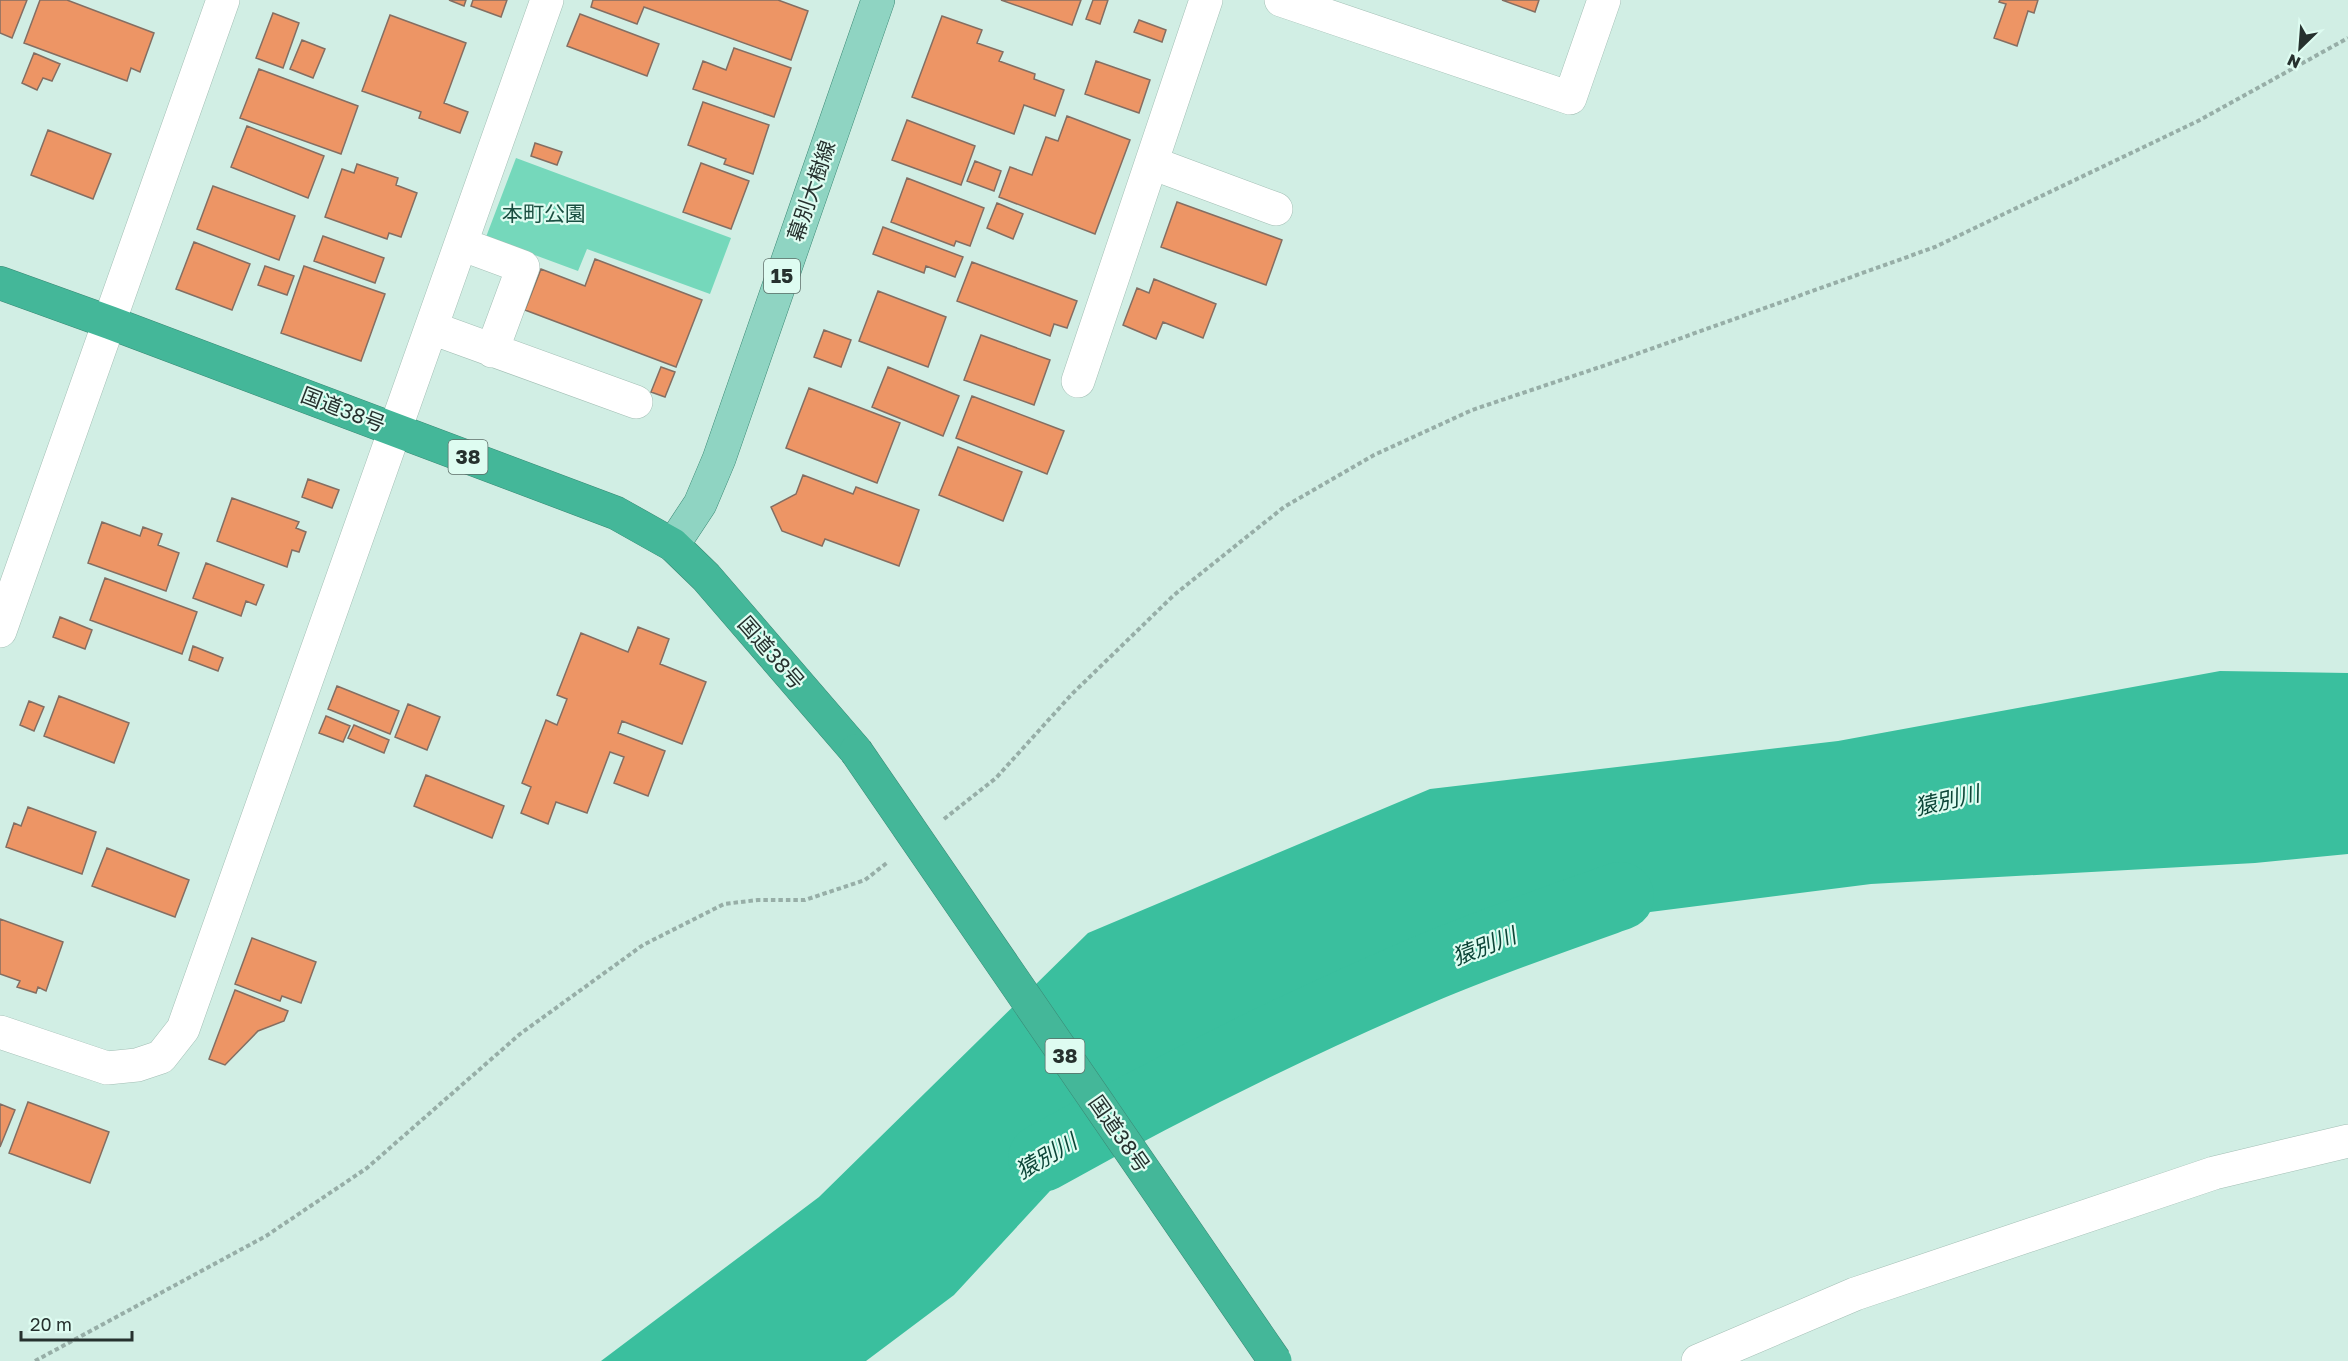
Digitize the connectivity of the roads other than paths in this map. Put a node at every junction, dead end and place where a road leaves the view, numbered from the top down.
1 (224, 0) edge
2 (547, 0) edge
3 (878, 0) edge
4 (1206, 0) edge
5 (1281, 0) edge
6 (1604, 0) edge
7 (1152, 163) junction
8 (1276, 209) dead end
9 (461, 244) junction
10 (0, 283) edge
11 (111, 322) junction
12 (432, 328) junction
13 (492, 351) junction
14 (1078, 381) dead end
15 (636, 402) dead end
16 (396, 430) junction
17 (673, 545) junction
18 (0, 631) edge
19 (0, 1032) edge
20 (2348, 1141) edge
21 (1275, 1361) edge
22 (1698, 1361) edge

1 - 11 street
2 - 9 street
3 - 17 main road, 幕別大樹線 / 15
4 - 7 street
5 - 6 street
7 - 8 street
7 - 14 street
9 - 12 street
9 - 13 street
10 - 11 highway, 国道38号 / 38
11 - 16 highway, 国道38号 / 38
11 - 18 street
12 - 13 street
12 - 16 street
13 - 15 street
16 - 17 highway, 国道38号 / 38
16 - 19 street
17 - 21 highway, 国道38号 / 38, bridge
20 - 22 street

